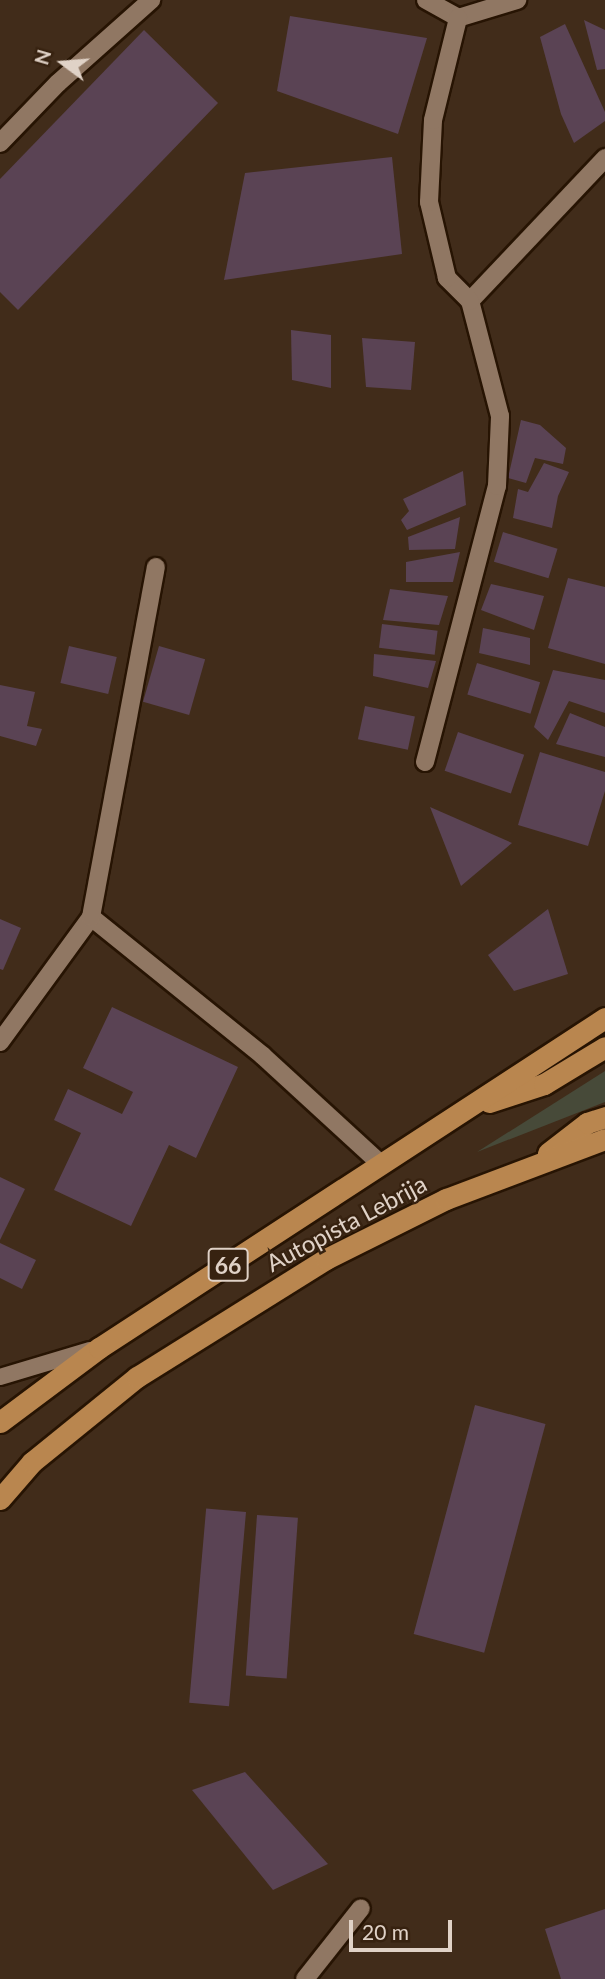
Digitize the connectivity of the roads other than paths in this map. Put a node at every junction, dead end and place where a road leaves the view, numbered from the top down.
1 (151, 0) edge
2 (426, 0) edge
3 (517, 0) edge
4 (458, 18) junction
5 (0, 144) edge
6 (605, 158) edge
7 (470, 301) junction
8 (156, 567) dead end
9 (425, 762) dead end
10 (91, 916) junction
11 (605, 1018) edge
12 (0, 1042) edge
13 (605, 1047) edge
14 (460, 1112) junction
15 (605, 1116) edge
16 (605, 1139) edge
17 (382, 1165) junction
18 (530, 1167) junction
19 (99, 1348) junction
20 (0, 1377) edge
21 (0, 1422) edge
22 (0, 1499) edge
23 (361, 1908) dead end
24 (305, 1979) edge

1 - 5 street
2 - 4 street
3 - 4 street
4 - 7 street
6 - 7 street
7 - 9 street
8 - 10 street
10 - 12 street
10 - 17 street
11 - 14 highway, 66
13 - 14 highway
14 - 17 highway, Autopista Lebrija / 66
15 - 18 highway
16 - 18 highway, 66
17 - 19 highway, Autopista Lebrija / 66
18 - 22 highway, Autopista Lebrija / 66
19 - 20 lane
19 - 21 highway, Autopista Lebrija / 66
23 - 24 street

